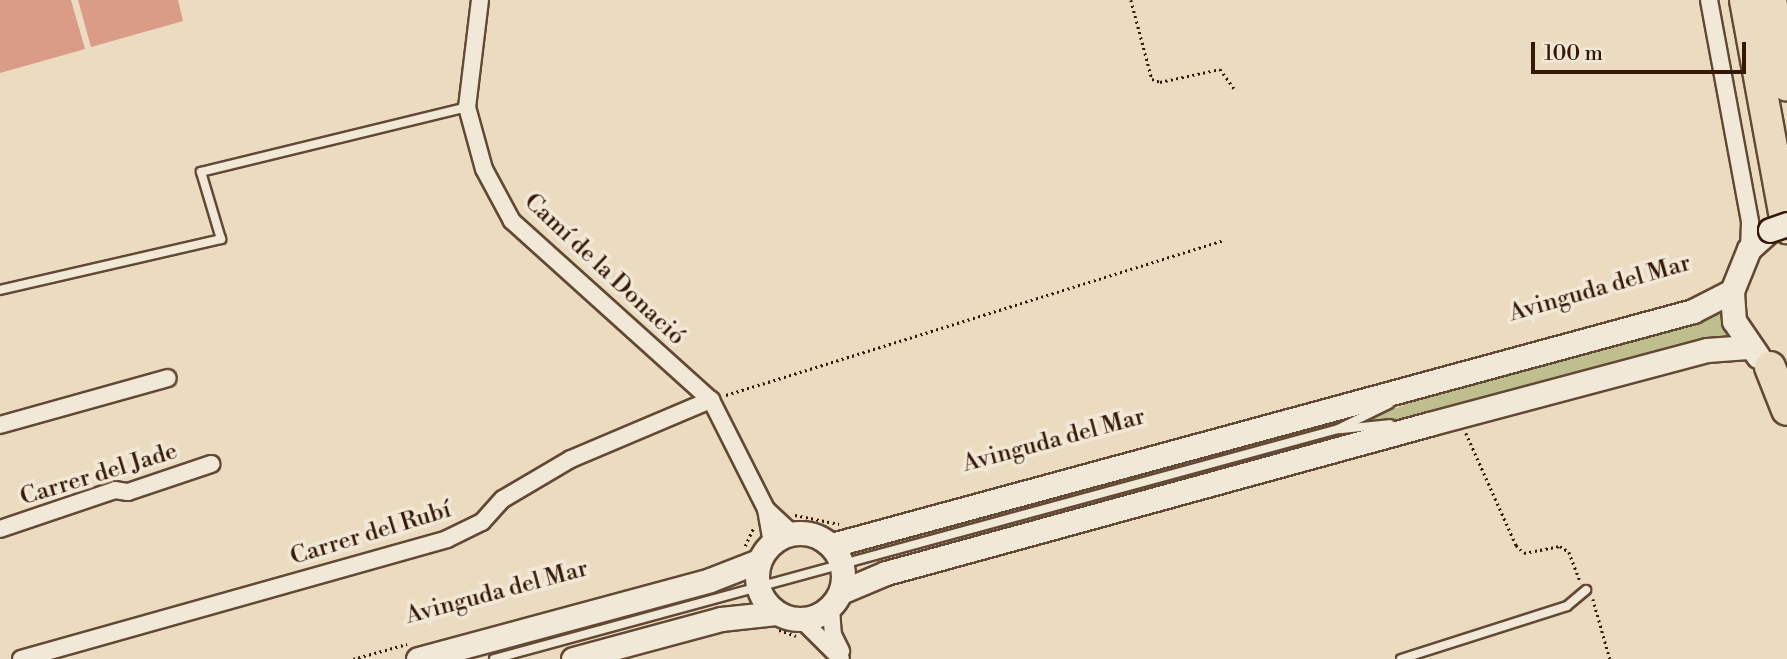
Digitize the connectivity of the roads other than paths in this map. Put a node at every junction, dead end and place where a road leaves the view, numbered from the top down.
1 (480, 0) edge
2 (1709, 0) edge
3 (1745, 0) edge
4 (1771, 0) edge
5 (1787, 86) edge
6 (467, 107) junction
7 (1781, 227) edge
8 (1749, 249) junction
9 (0, 290) edge
10 (1732, 291) junction
11 (1748, 348) junction
12 (1778, 370) edge
13 (168, 378) dead end
14 (1418, 386) junction
15 (711, 400) junction
16 (1787, 410) edge
17 (1429, 424) junction
18 (0, 425) edge
19 (1338, 429) junction
20 (211, 464) dead end
21 (0, 529) edge
22 (766, 547) junction
23 (837, 555) junction
24 (758, 587) junction
25 (1586, 590) road end
26 (836, 600) junction
27 (776, 612) junction
28 (802, 620) junction
29 (418, 650) edge
30 (21, 659) edge
31 (494, 659) edge
32 (573, 659) edge
33 (843, 659) edge
34 (1401, 659) edge

1 - 6 street, Camí de la Donació
2 - 8 street
3 - 7 highway
4 - 5 highway
6 - 9 lane
6 - 15 street, Camí de la Donació
7 - 8 main road
8 - 10 main road
10 - 11 main road
10 - 14 main road, Avinguda del Mar
11 - 12 main road
11 - 17 main road, Avinguda del Mar
12 - 16 highway
13 - 18 street
14 - 19 lane, Avinguda del Mar
14 - 23 main road, Avinguda del Mar
15 - 22 street, Camí de la Donació
15 - 30 street, Carrer del Rubí
17 - 19 lane, Avinguda del Mar
17 - 26 main road, Avinguda del Mar
19 - 23 lane, Avinguda del Mar
20 - 21 street, Carrer del Jade
22 - 23 main road
22 - 24 main road
22 - 29 main road, Avinguda del Mar
23 - 24 lane, Avinguda del Mar
23 - 26 main road
24 - 27 main road
24 - 31 lane, Avinguda del Mar
25 - 34 lane
26 - 28 main road, Avinguda del Mar
26 - 33 street
27 - 28 main road
27 - 32 main road
28 - 33 street

